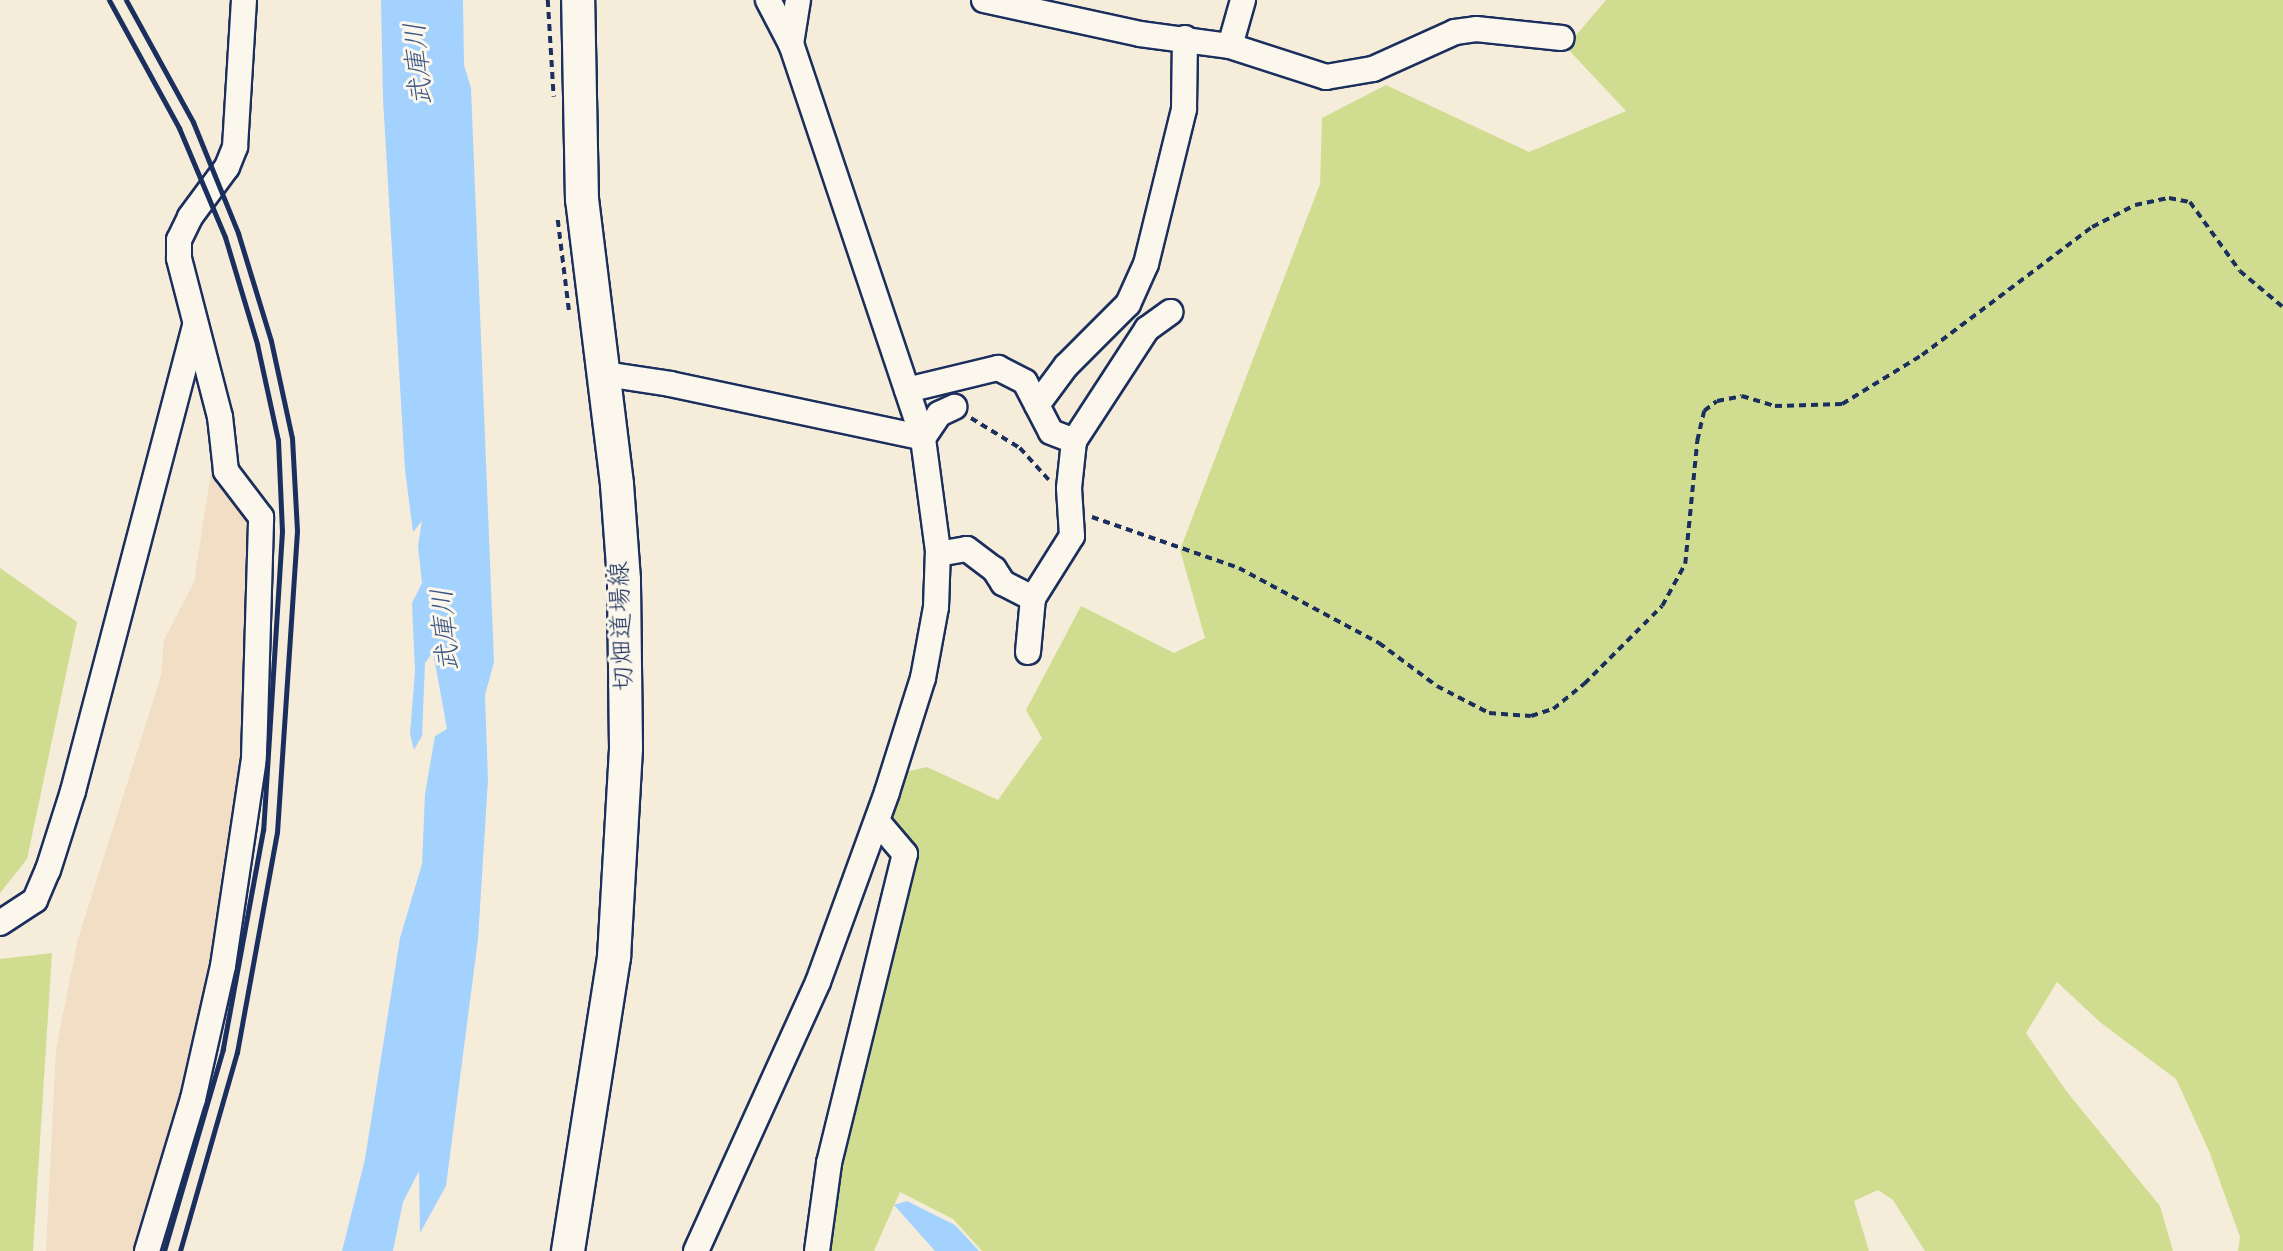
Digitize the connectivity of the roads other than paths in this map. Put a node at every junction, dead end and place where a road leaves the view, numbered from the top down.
1 (244, 0) edge
2 (578, 0) edge
3 (768, 0) edge
4 (798, 0) edge
5 (984, 0) edge
6 (1243, 0) edge
7 (1185, 38) junction
8 (1562, 38) dead end
9 (791, 44) junction
10 (1230, 46) junction
11 (1170, 312) dead end
12 (195, 324) junction
13 (605, 374) junction
14 (907, 390) junction
15 (1037, 405) junction
16 (954, 407) road end
17 (923, 438) junction
18 (1074, 441) junction
19 (938, 554) junction
20 (1033, 598) junction
21 (1028, 652) dead end
22 (877, 821) junction
23 (0, 923) edge
24 (147, 1251) edge
25 (568, 1251) edge
26 (696, 1251) edge
27 (817, 1251) edge

1 - 12 street
2 - 13 main road, 切畑道場線
3 - 9 street
4 - 9 street
5 - 7 street
6 - 10 street
7 - 10 street
7 - 15 street
8 - 10 street
9 - 14 street
11 - 18 street
12 - 23 street
12 - 24 street
13 - 17 street
13 - 25 main road, 切畑道場線
14 - 15 street
14 - 17 street
15 - 18 street
16 - 17 street
17 - 19 street
18 - 20 street
19 - 20 street
19 - 22 street
20 - 21 street
22 - 26 street
22 - 27 street

